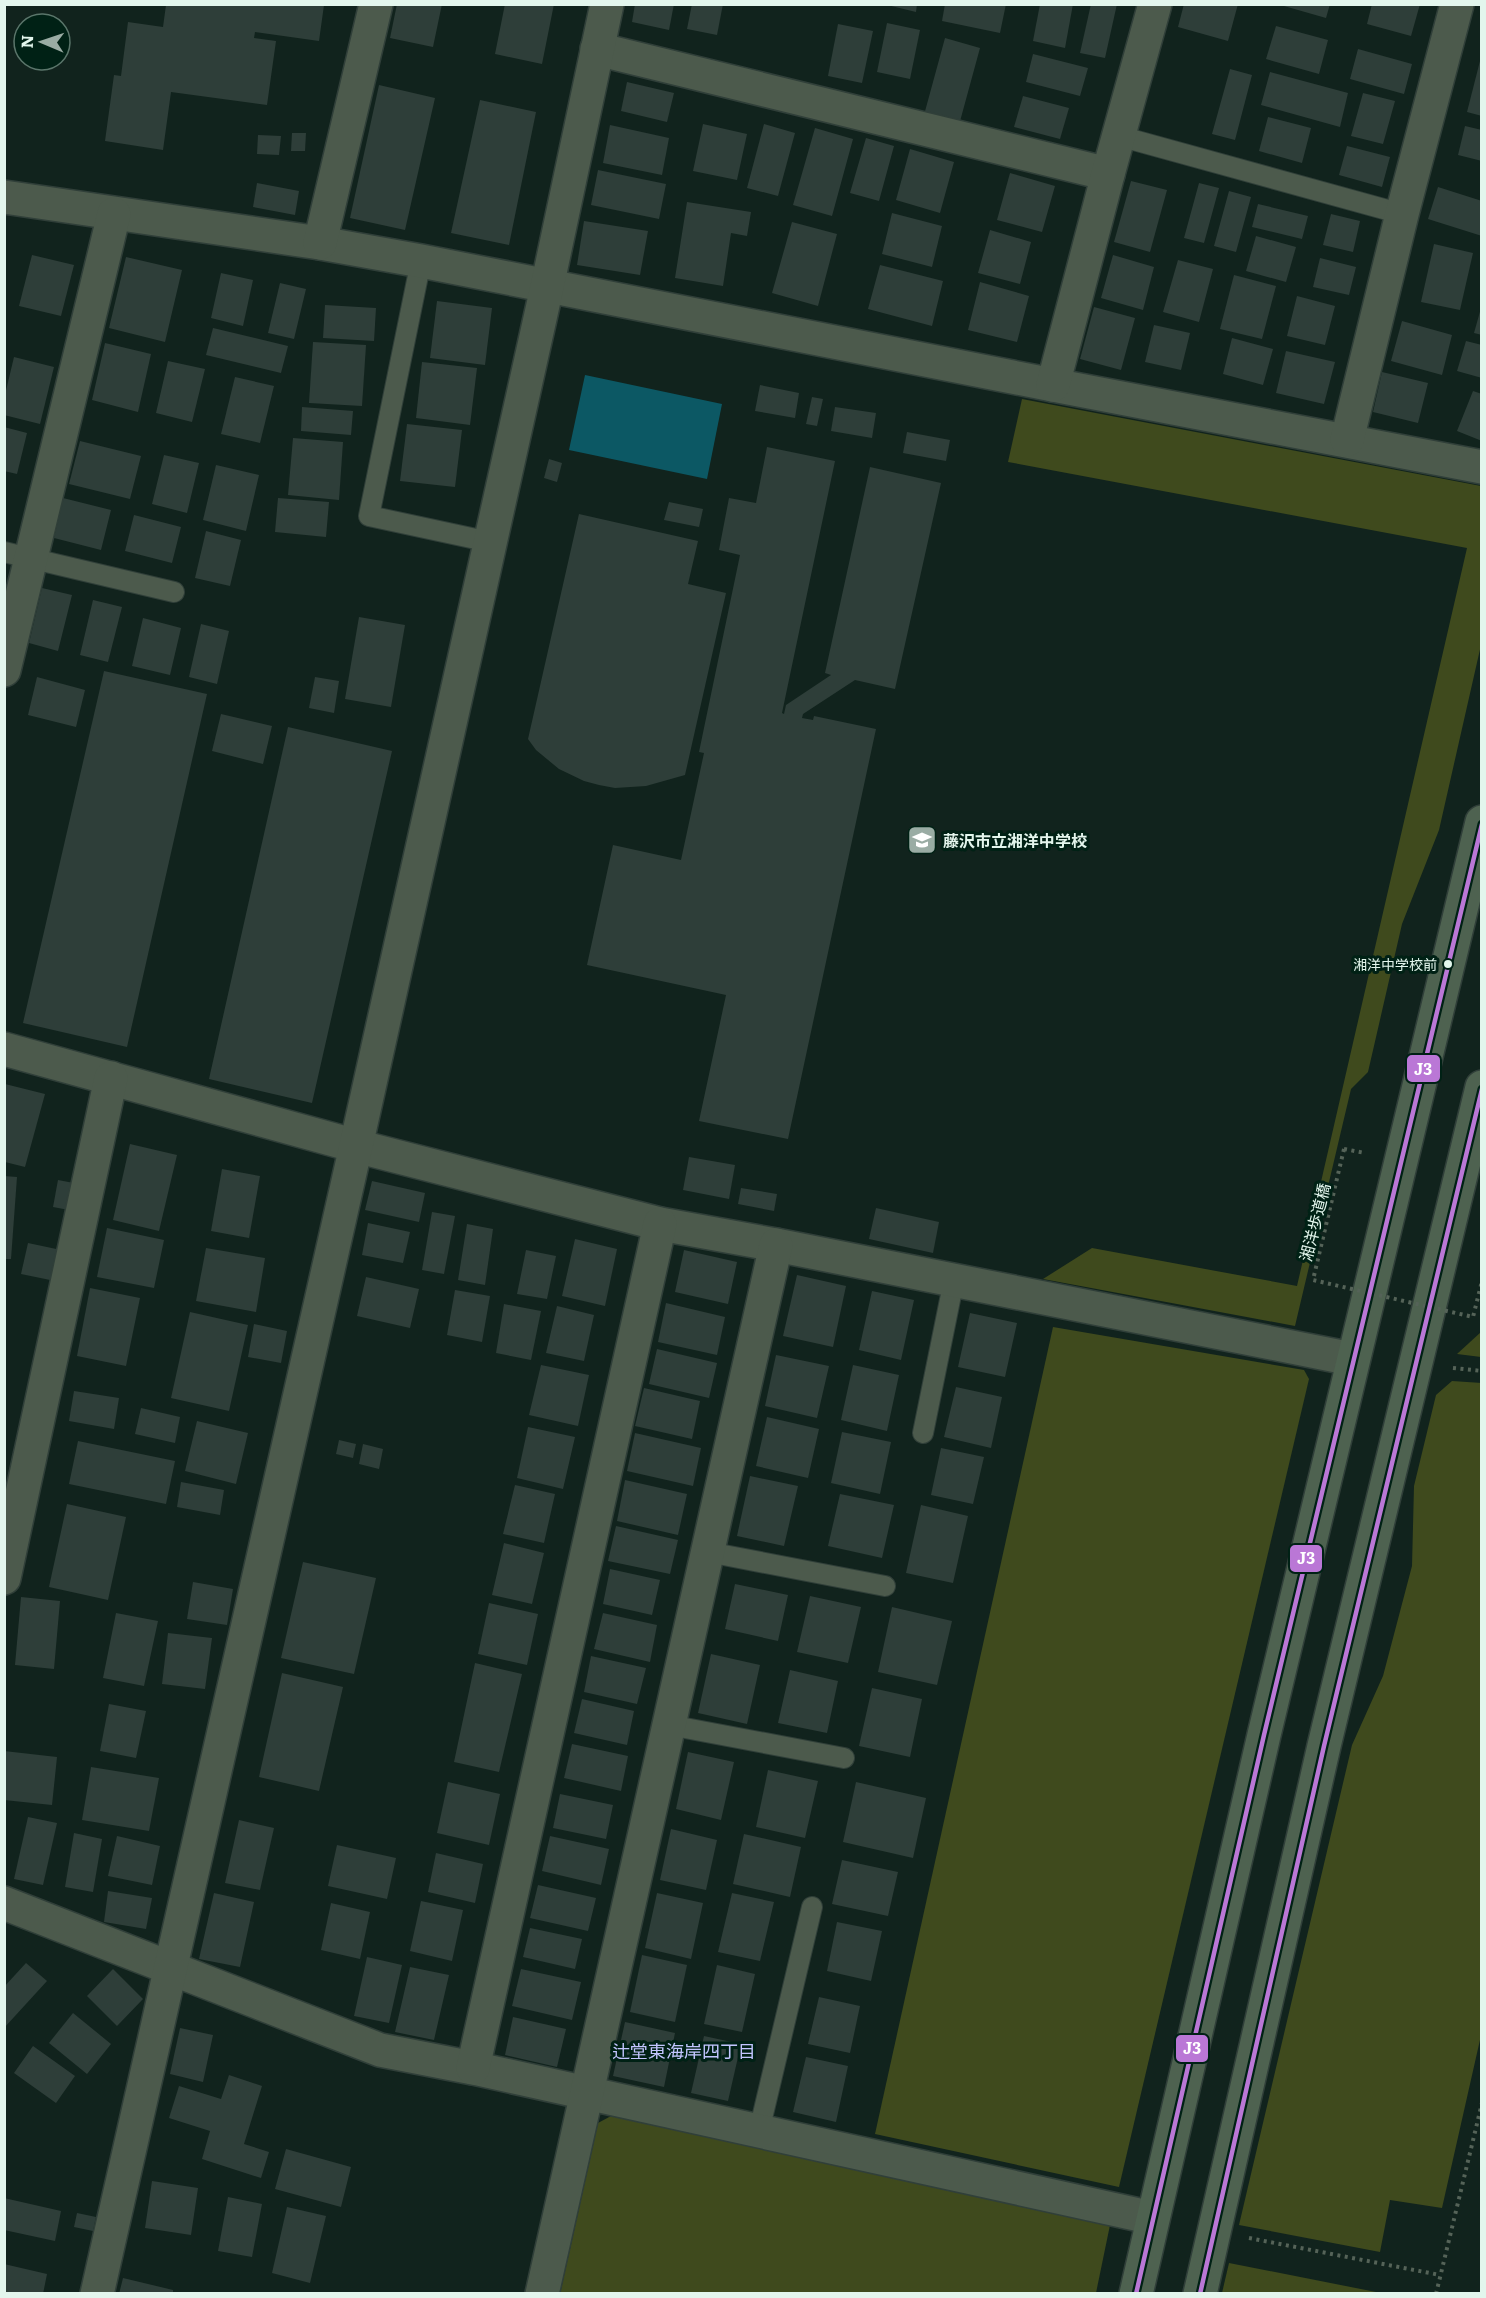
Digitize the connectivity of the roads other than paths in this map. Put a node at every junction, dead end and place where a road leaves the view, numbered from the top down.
1 (376, 4) edge
2 (607, 4) edge
3 (1155, 4) edge
4 (1457, 4) edge
5 (597, 49) junction
6 (1119, 136) junction
7 (1108, 174) junction
8 (4, 197) edge
9 (114, 214) junction
10 (1402, 214) junction
11 (320, 243) junction
12 (421, 261) junction
13 (547, 287) junction
14 (1053, 385) junction
15 (1347, 440) junction
16 (1482, 466) edge
17 (490, 542) junction
18 (18, 555) edge
19 (174, 592) dead end
20 (4, 670) edge
21 (1482, 822) edge
22 (4, 1049) edge
23 (111, 1078) junction
24 (1482, 1088) edge
25 (356, 1146) junction
26 (660, 1224) junction
27 (776, 1245) junction
28 (954, 1280) junction
29 (1352, 1359) junction
30 (923, 1433) dead end
31 (708, 1552) junction
32 (4, 1578) edge
33 (885, 1586) dead end
34 (669, 1725) junction
35 (844, 1758) dead end
36 (4, 1904) edge
37 (812, 1908) dead end
38 (170, 1966) junction
39 (473, 2068) junction
40 (587, 2093) junction
41 (759, 2131) junction
42 (1153, 2218) junction
43 (97, 2294) edge
44 (542, 2294) edge
45 (1136, 2294) edge
46 (1200, 2294) edge

1 - 11 street
2 - 5 street
3 - 6 street
4 - 10 street
5 - 7 street
5 - 13 street
6 - 7 street
6 - 10 lane
7 - 14 street
8 - 9 street
9 - 11 street
9 - 18 street
10 - 15 street
11 - 12 street
12 - 13 street
12 - 17 lane
13 - 14 street
13 - 17 street
14 - 15 street
15 - 16 street
17 - 25 street
18 - 19 lane
18 - 20 street
21 - 29 highway
22 - 23 street
23 - 25 street
23 - 32 street
24 - 46 highway
25 - 26 street
25 - 38 street
26 - 27 street
26 - 39 street
27 - 28 street
27 - 31 street
28 - 29 street
28 - 30 lane
29 - 42 highway
31 - 33 lane
31 - 34 street
34 - 35 lane
34 - 40 street
36 - 38 street
37 - 41 lane
38 - 39 street
38 - 43 street
39 - 40 street
40 - 41 street
40 - 44 street
41 - 42 street
42 - 45 highway

